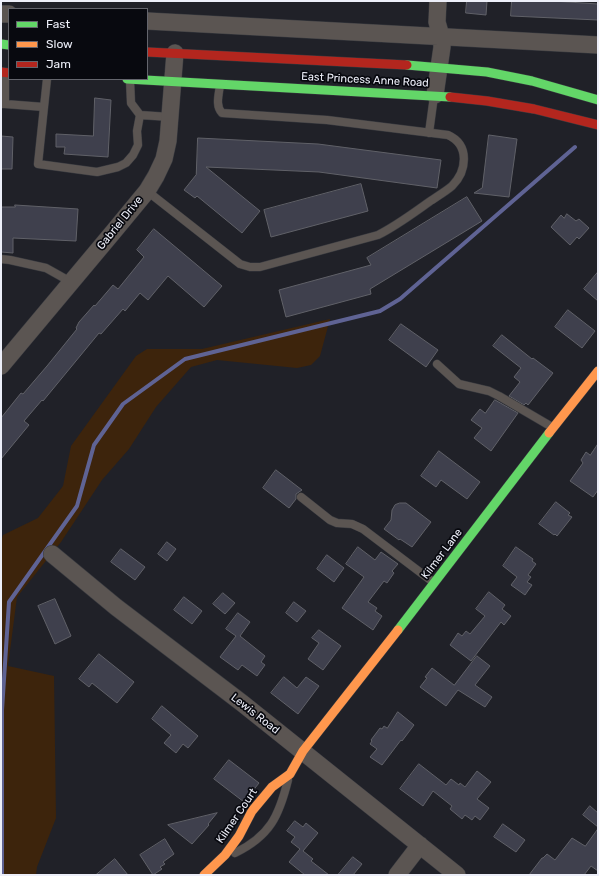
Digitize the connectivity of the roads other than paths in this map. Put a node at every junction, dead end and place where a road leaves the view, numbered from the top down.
1 (438, 1) edge
2 (148, 21) edge
3 (441, 36) junction
4 (598, 45) edge
5 (148, 52) edge
6 (175, 53) junction
7 (439, 68) junction
8 (5, 72) edge
9 (48, 80) edge
10 (129, 80) edge
11 (144, 80) edge
12 (173, 82) junction
13 (220, 84) junction
14 (435, 95) junction
15 (598, 100) edge
16 (3, 104) edge
17 (44, 107) junction
18 (140, 115) junction
19 (170, 117) junction
20 (598, 126) edge
21 (429, 133) junction
22 (147, 190) junction
23 (1, 260) edge
24 (71, 282) junction
25 (437, 364) dead end
26 (1, 366) edge
27 (597, 375) edge
28 (553, 428) junction
29 (301, 497) dead end
30 (52, 554) dead end
31 (435, 584) junction
32 (303, 751) junction
33 (290, 774) junction
34 (420, 845) junction
35 (225, 855) junction
36 (204, 875) edge
37 (396, 875) edge
38 (457, 875) edge

1 - 3 street
2 - 3 street
3 - 4 street
3 - 7 street
5 - 6 main road, East Princess Anne Road
6 - 7 main road, East Princess Anne Road
6 - 12 street, Gabriel Drive
7 - 14 street
7 - 15 main road, East Princess Anne Road
8 - 16 lane
9 - 17 lane
10 - 18 lane
11 - 12 main road, East Princess Anne Road
12 - 13 main road, East Princess Anne Road
12 - 19 street, Gabriel Drive
13 - 14 main road, East Princess Anne Road
13 - 21 lane
14 - 20 main road, East Princess Anne Road
14 - 21 lane
16 - 17 lane
17 - 18 lane
18 - 19 lane
19 - 22 street, Gabriel Drive
21 - 22 lane
22 - 24 street, Gabriel Drive
23 - 24 lane
24 - 26 street, Gabriel Drive
25 - 28 lane
27 - 28 main road, Kilmer Lane
28 - 31 main road, Kilmer Lane
29 - 31 lane
30 - 32 street, Lewis Road
31 - 32 main road, Kilmer Lane
32 - 33 main road, Kilmer Court
32 - 34 street, Lewis Road
33 - 35 main road, Kilmer Court
33 - 35 lane
34 - 37 street
34 - 38 street, Lewis Road
35 - 36 main road, Kilmer Court

